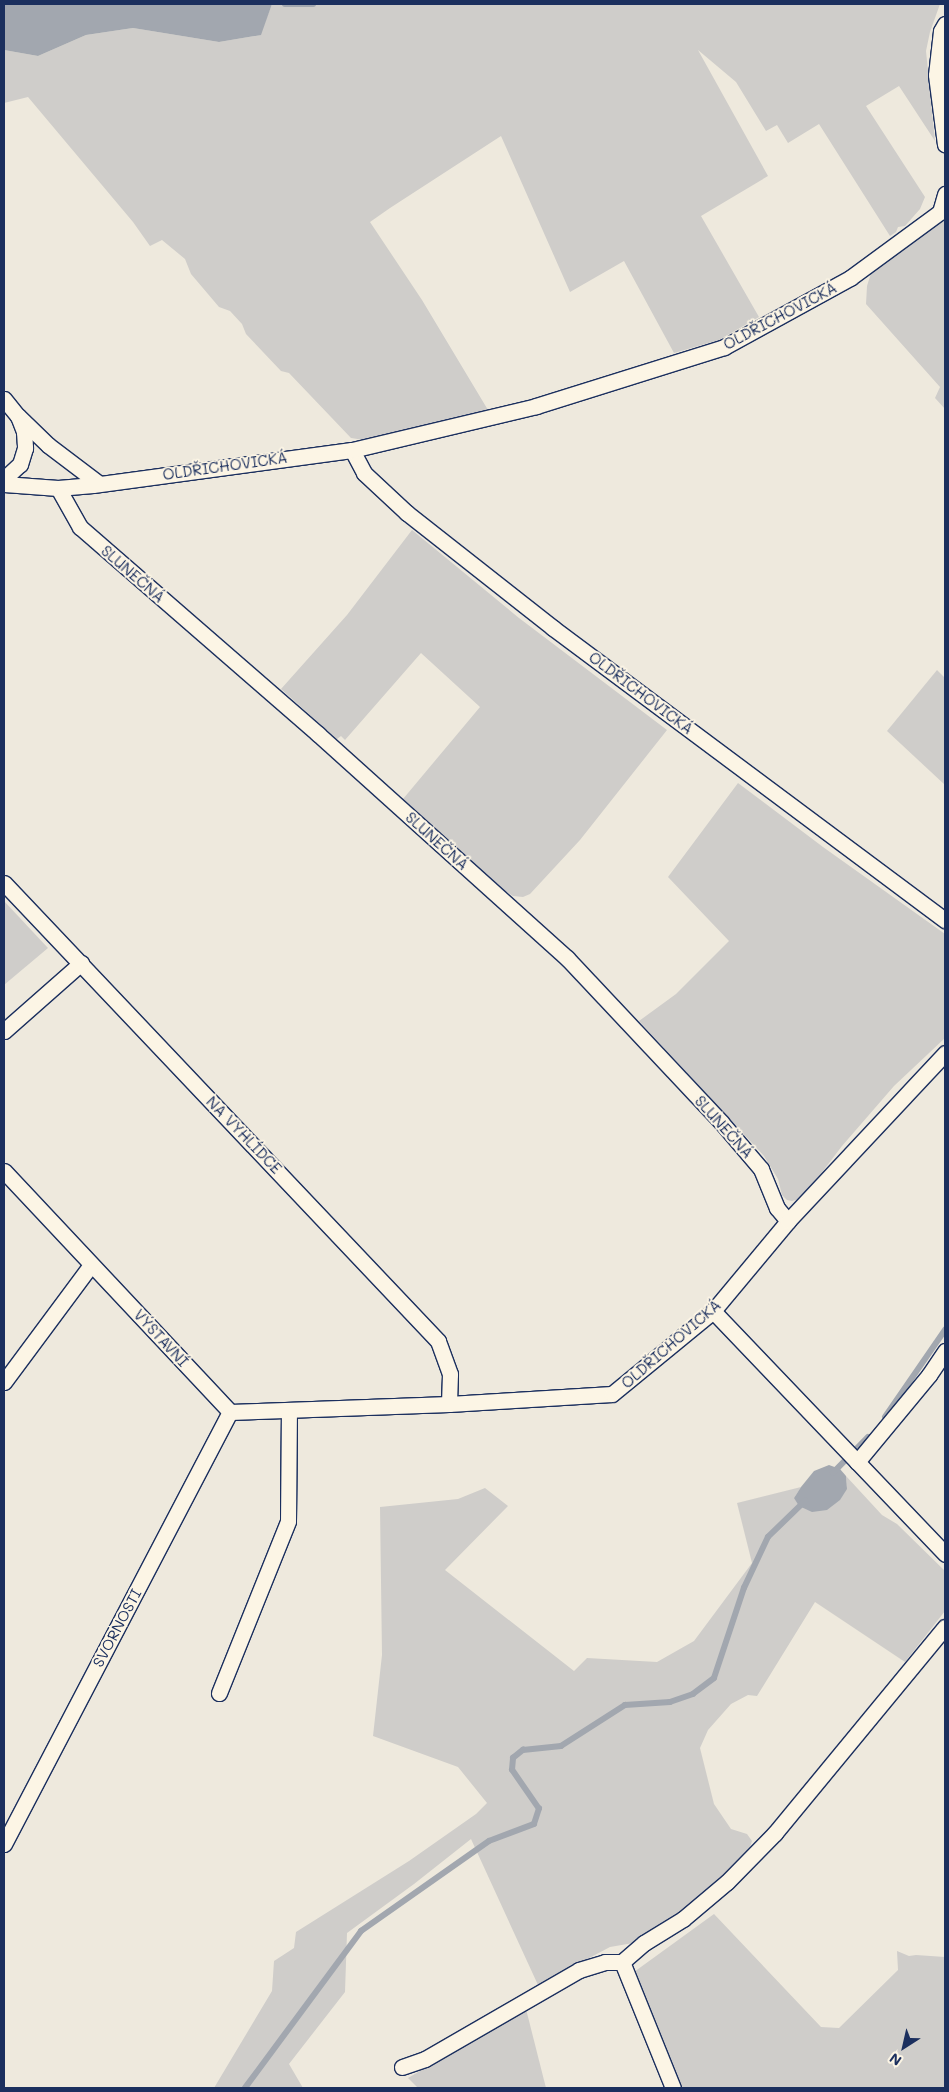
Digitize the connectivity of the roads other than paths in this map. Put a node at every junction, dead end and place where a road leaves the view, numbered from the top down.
1 (945, 24) edge
2 (945, 144) edge
3 (945, 194) edge
4 (942, 210) edge
5 (4, 399) edge
6 (18, 416) junction
7 (352, 450) junction
8 (4, 479) edge
9 (98, 483) junction
10 (4, 484) edge
11 (58, 488) junction
12 (4, 883) edge
13 (945, 920) edge
14 (81, 963) junction
15 (4, 1031) edge
16 (945, 1053) edge
17 (4, 1171) edge
18 (788, 1221) junction
19 (91, 1264) junction
20 (713, 1311) junction
21 (945, 1351) edge
22 (4, 1382) edge
23 (449, 1404) junction
24 (289, 1410) junction
25 (230, 1412) junction
26 (857, 1462) junction
27 (945, 1554) edge
28 (945, 1627) edge
29 (219, 1693) dead end
30 (4, 1844) edge
31 (622, 1962) junction
32 (402, 2067) dead end
33 (673, 2088) edge

1 - 2 street
3 - 4 street, OLDŘICHOVICKÁ
4 - 7 street, OLDŘICHOVICKÁ
5 - 6 street
6 - 8 street
6 - 9 street
7 - 9 street, OLDŘICHOVICKÁ
7 - 13 street, OLDŘICHOVICKÁ
9 - 11 street, OLDŘICHOVICKÁ
10 - 11 street, OLDŘICHOVICKÁ
11 - 18 street, SLUNEČNÁ
12 - 14 street, NA VYHLÍDCE
14 - 15 street
14 - 23 street, NA VYHLÍDCE
16 - 18 street, OLDŘICHOVICKÁ
17 - 19 street, VÝSTAVNÍ
18 - 20 street, OLDŘICHOVICKÁ
19 - 22 street
19 - 25 street, VÝSTAVNÍ
20 - 23 street, OLDŘICHOVICKÁ
20 - 26 street
21 - 26 street
23 - 24 street, OLDŘICHOVICKÁ
24 - 25 street, OLDŘICHOVICKÁ
24 - 29 street
25 - 30 street, SVORNOSTI
26 - 27 street
28 - 31 street
31 - 32 street
31 - 33 street

